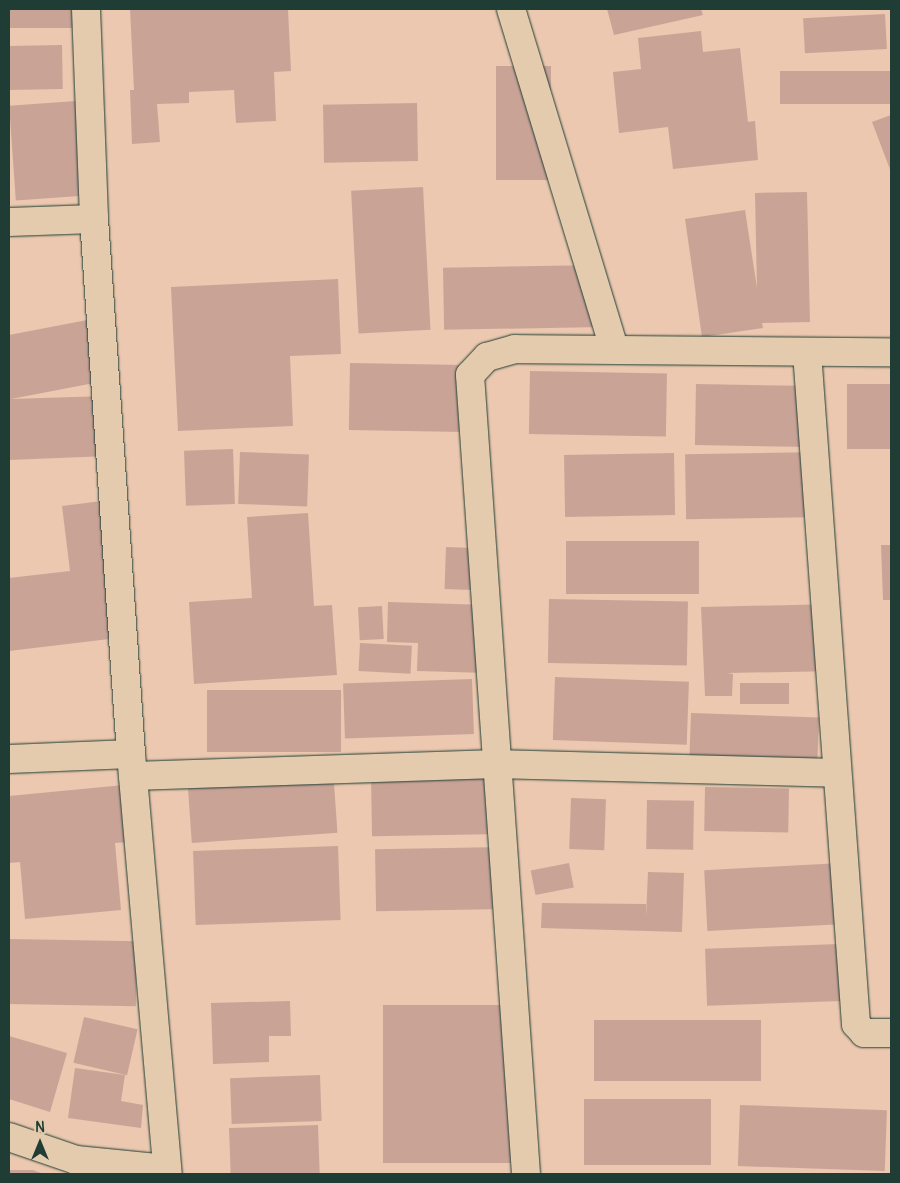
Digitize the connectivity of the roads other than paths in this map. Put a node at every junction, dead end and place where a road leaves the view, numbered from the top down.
1 (86, 9) edge
2 (511, 9) edge
3 (94, 219) junction
4 (9, 222) edge
5 (614, 349) junction
6 (807, 352) junction
7 (891, 352) edge
8 (9, 759) edge
9 (497, 764) junction
10 (132, 765) junction
11 (836, 773) junction
12 (891, 1033) edge
13 (9, 1137) edge
14 (167, 1172) edge
15 (526, 1174) edge

1 - 3 street
2 - 5 street
3 - 4 street
3 - 10 street
5 - 6 street
5 - 9 street
6 - 7 street
6 - 11 street
8 - 10 street
9 - 10 street
9 - 11 street
9 - 15 street
10 - 14 street
11 - 12 street
13 - 14 street

